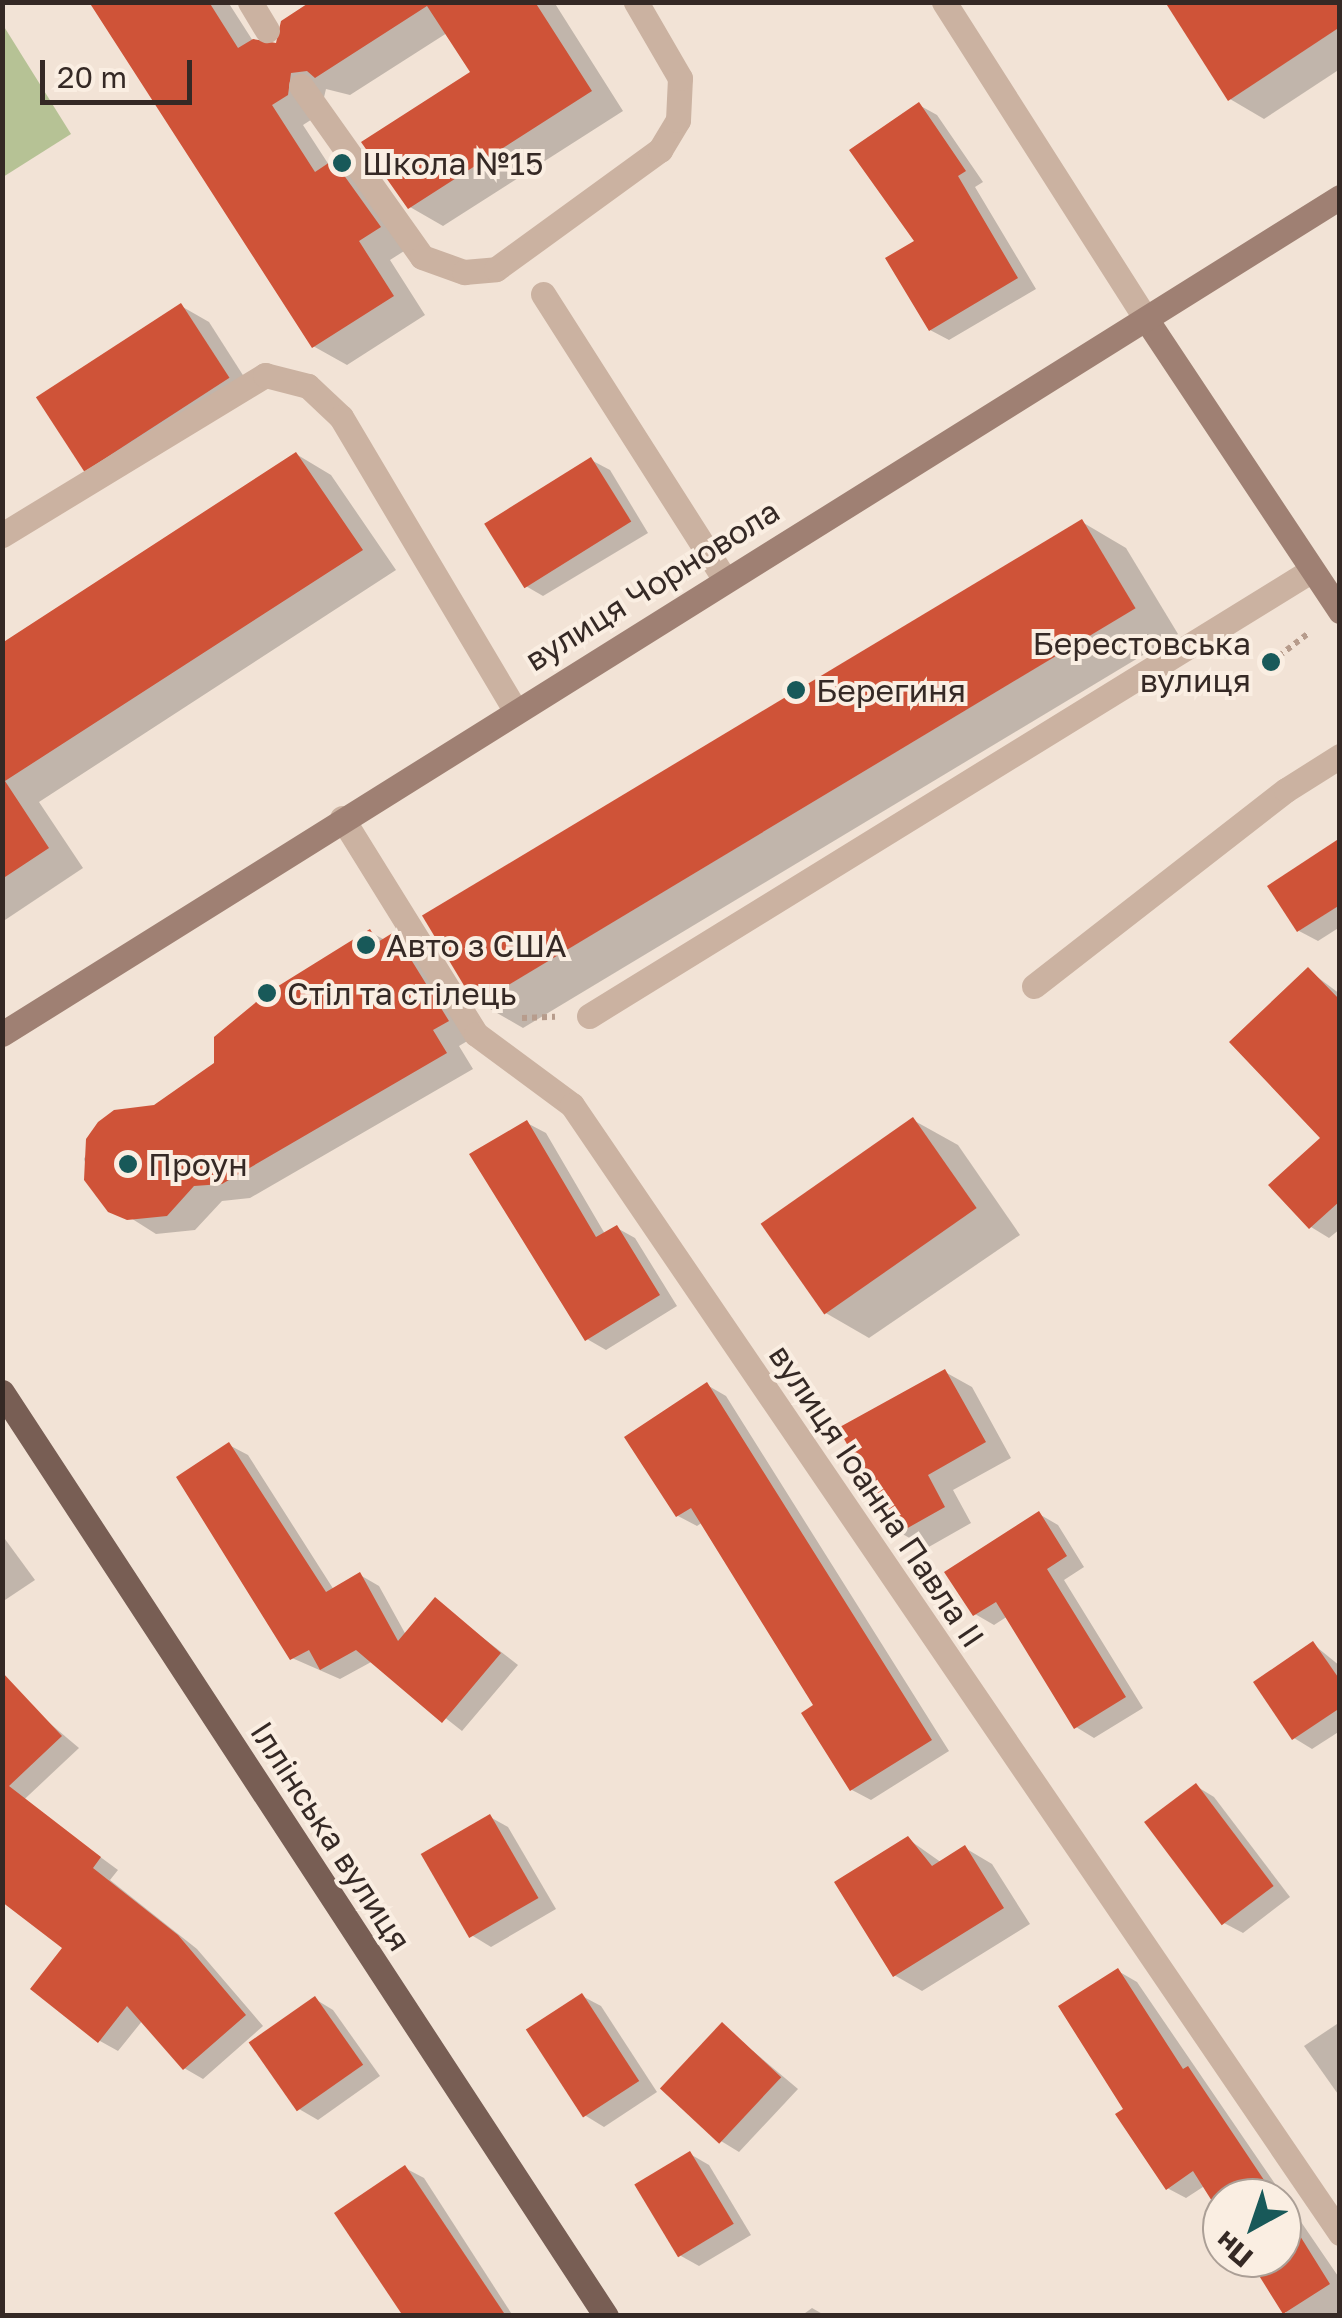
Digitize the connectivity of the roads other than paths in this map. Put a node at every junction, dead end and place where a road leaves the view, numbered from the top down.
1 (250, 2) edge
2 (636, 2) edge
3 (944, 2) edge
4 (267, 30) dead end
5 (301, 86) dead end
6 (1340, 197) edge
7 (543, 294) dead end
8 (1146, 319) junction
9 (2, 535) edge
10 (1312, 570) junction
11 (724, 578) junction
12 (1339, 610) edge
13 (514, 708) junction
14 (1340, 756) edge
15 (342, 818) junction
16 (1034, 986) dead end
17 (589, 1016) road end
18 (2, 1034) edge
19 (2, 1392) edge
20 (1340, 2233) edge
21 (606, 2316) edge

1 - 4 street
2 - 5 street
3 - 8 street
6 - 8 main road, вулиця Чорновола
7 - 11 street
8 - 10 main road
8 - 11 main road, вулиця Чорновола
9 - 13 street
10 - 12 main road
10 - 17 street
11 - 13 main road, вулиця Чорновола
13 - 15 main road, вулиця Чорновола
14 - 16 street
15 - 18 main road, вулиця Чорновола
15 - 20 street, вулиця Іоанна Павла II
19 - 21 main road, Іллінська вулиця

